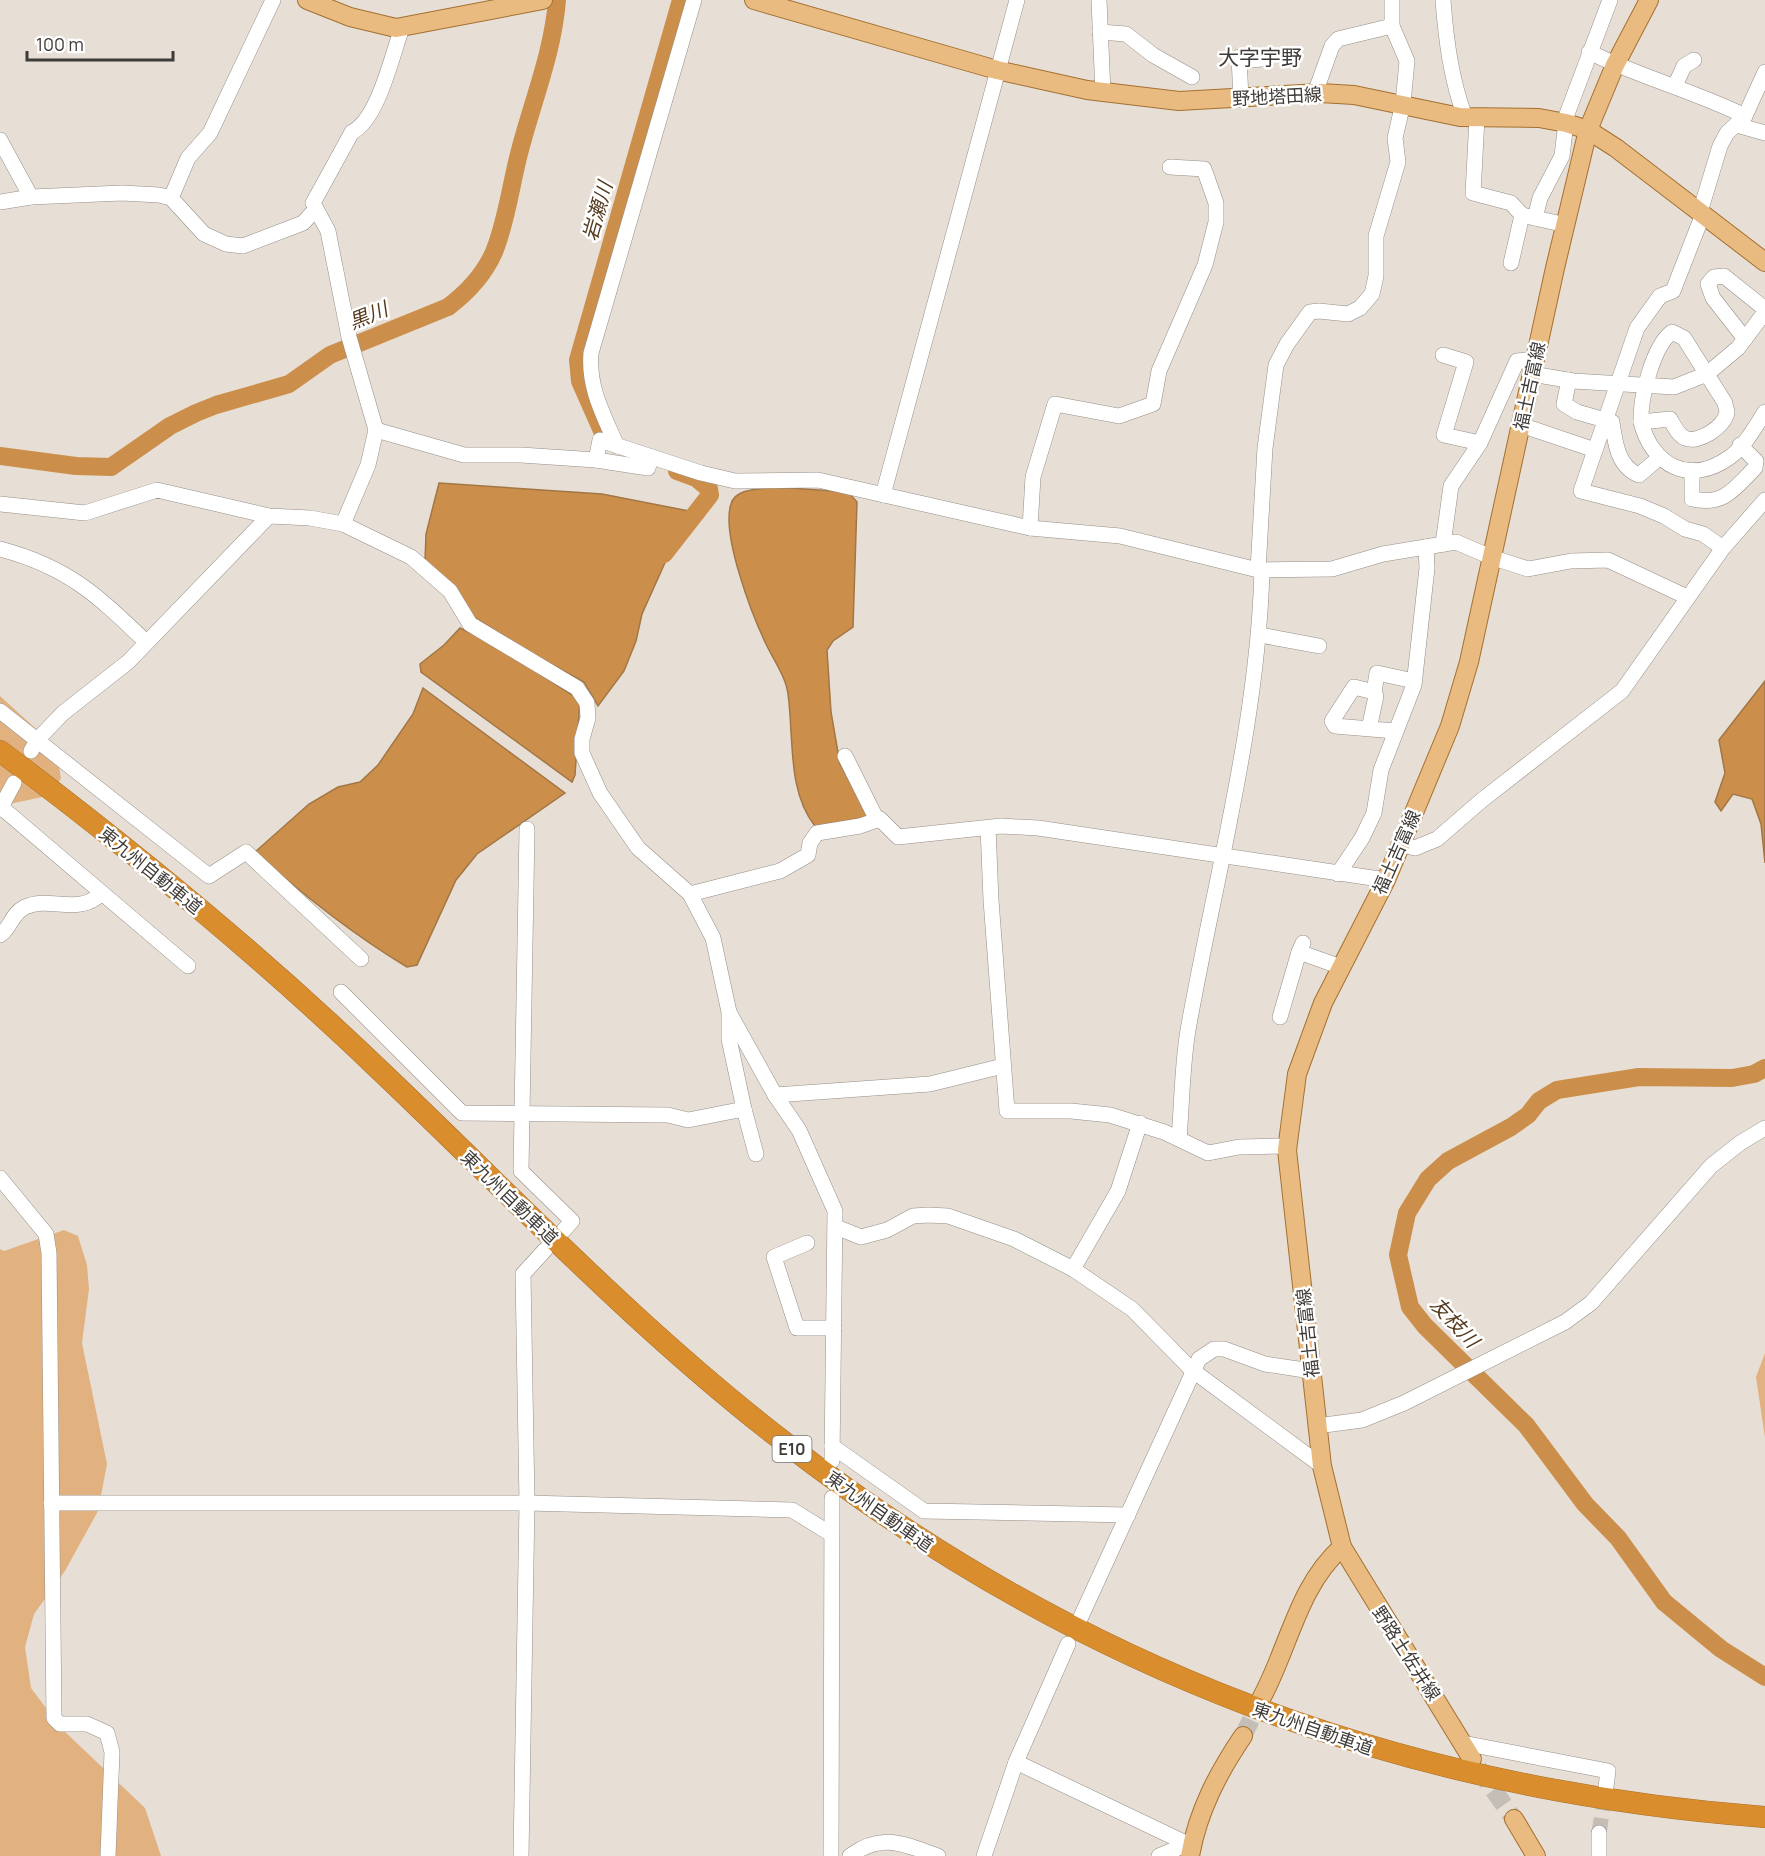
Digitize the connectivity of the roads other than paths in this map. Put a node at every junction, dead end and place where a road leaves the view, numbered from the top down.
1 (273, 0) edge
2 (307, 0) edge
3 (543, 0) edge
4 (694, 0) edge
5 (754, 0) edge
6 (1017, 0) edge
7 (1099, 0) edge
8 (1392, 0) edge
9 (1443, 0) edge
10 (1610, 0) edge
11 (1649, 0) edge
12 (1392, 26) junction
13 (402, 28) junction
14 (1100, 32) junction
15 (1589, 52) junction
16 (1262, 59) dead end
17 (1694, 60) dead end
18 (1615, 65) junction
19 (997, 70) junction
20 (1765, 72) edge
21 (1192, 77) dead end
22 (1675, 86) junction
23 (1102, 93) junction
24 (1315, 93) junction
25 (1241, 98) junction
26 (1403, 104) junction
27 (1471, 118) junction
28 (1741, 120) junction
29 (1566, 123) junction
30 (1588, 130) junction
31 (1765, 133) edge
32 (0, 140) edge
33 (1170, 167) dead end
34 (31, 197) junction
35 (171, 198) junction
36 (0, 202) edge
37 (315, 210) junction
38 (1701, 213) junction
39 (1529, 216) junction
40 (1566, 225) junction
41 (1765, 262) edge
42 (1511, 263) dead end
43 (1765, 311) edge
44 (1745, 339) junction
45 (1443, 355) dead end
46 (1533, 367) junction
47 (1707, 375) junction
48 (1569, 380) junction
49 (1618, 382) junction
50 (1645, 386) junction
51 (1765, 412) edge
52 (1605, 419) junction
53 (1641, 422) junction
54 (1521, 425) junction
55 (376, 430) junction
56 (1480, 443) junction
57 (1740, 445) junction
58 (617, 446) junction
59 (1595, 450) junction
60 (651, 457) junction
61 (1659, 458) junction
62 (596, 460) junction
63 (1692, 470) junction
64 (883, 495) junction
65 (1765, 500) edge
66 (0, 504) edge
67 (269, 516) junction
68 (343, 524) junction
69 (1030, 528) junction
70 (1443, 544) junction
71 (1426, 547) junction
72 (1723, 548) junction
73 (0, 549) edge
74 (1491, 557) junction
75 (1260, 570) junction
76 (1687, 597) junction
77 (1260, 635) junction
78 (146, 642) junction
79 (1318, 646) dead end
80 (1414, 681) junction
81 (1374, 692) junction
82 (0, 711) edge
83 (1369, 729) junction
84 (1395, 731) junction
85 (35, 745) junction
86 (0, 751) edge
87 (845, 756) dead end
88 (14, 783) dead end
89 (1, 808) edge
90 (877, 820) junction
91 (988, 828) junction
92 (527, 829) dead end
93 (1401, 844) junction
94 (1222, 855) junction
95 (1338, 874) junction
96 (1386, 880) junction
97 (102, 892) junction
98 (690, 894) junction
99 (0, 935) edge
100 (361, 959) dead end
101 (188, 966) dead end
102 (1341, 967) junction
103 (341, 992) dead end
104 (729, 1012) junction
105 (1280, 1017) dead end
106 (1003, 1066) junction
107 (775, 1095) junction
108 (744, 1109) junction
109 (524, 1114) junction
110 (1140, 1123) junction
111 (1765, 1128) edge
112 (1179, 1139) junction
113 (1288, 1146) junction
114 (756, 1154) dead end
115 (0, 1178) edge
116 (836, 1227) junction
117 (564, 1230) dead end
118 (807, 1243) dead end
119 (545, 1251) dead end
120 (1073, 1269) junction
121 (834, 1328) junction
122 (1192, 1370) junction
123 (1311, 1371) junction
124 (1317, 1426) junction
125 (1322, 1466) junction
126 (832, 1498) dead end
127 (51, 1503) junction
128 (527, 1503) junction
129 (1128, 1515) junction
130 (831, 1534) junction
131 (1342, 1547) junction
132 (1078, 1621) dead end
133 (1068, 1644) dead end
134 (1262, 1696) tunnel mouth
135 (1243, 1736) tunnel mouth
136 (1467, 1751) joint
137 (1016, 1762) junction
138 (1606, 1786) dead end
139 (1765, 1817) edge
140 (1514, 1819) tunnel mouth
141 (1599, 1833) tunnel mouth
142 (1190, 1849) edge
143 (108, 1856) edge
144 (520, 1856) edge
145 (831, 1856) edge
146 (850, 1856) edge
147 (938, 1856) edge
148 (984, 1856) edge
149 (1159, 1856) edge
150 (1536, 1856) edge
151 (1599, 1856) edge

1 - 35 street
2 - 13 main road
3 - 13 main road
4 - 58 street
5 - 19 main road, 野地塔田線
6 - 19 street
7 - 14 street
8 - 12 street
9 - 27 street
10 - 15 street
11 - 18 main road, 福土吉富線
12 - 24 street
12 - 26 street
13 - 37 street
14 - 21 street
14 - 23 street
15 - 18 street
15 - 29 street
16 - 25 street
17 - 22 street
18 - 22 street
18 - 30 main road, 福土吉富線
19 - 23 main road, 野地塔田線
19 - 64 street
20 - 28 street
22 - 28 street
23 - 25 main road, 野地塔田線
24 - 25 main road, 野地塔田線
24 - 26 main road, 野地塔田線
26 - 27 main road, 野地塔田線
26 - 75 street
27 - 29 main road, 野地塔田線
27 - 39 street
28 - 31 street
28 - 38 street
29 - 30 main road, 野地塔田線
29 - 39 street
30 - 38 main road, 野地塔田線
30 - 40 main road, 福土吉富線
32 - 34 street
33 - 69 street
34 - 35 street
34 - 36 street
35 - 37 street
37 - 55 street
38 - 41 main road, 野地塔田線
38 - 49 street
39 - 40 street
39 - 42 street
40 - 46 main road, 福土吉富線
43 - 44 street
43 - 44 street
44 - 47 street
45 - 56 street
46 - 48 street
46 - 54 main road, 福土吉富線
46 - 56 street
47 - 50 street
47 - 50 street
47 - 53 street
48 - 49 street
48 - 52 street
49 - 50 street
49 - 52 street
50 - 53 street
51 - 57 street
52 - 59 street
52 - 61 street
53 - 61 street
54 - 59 street
54 - 74 main road, 福土吉富線
55 - 62 street
55 - 68 street
56 - 70 street
57 - 63 street
57 - 63 street
58 - 60 street
58 - 62 street
59 - 72 street
60 - 62 street
60 - 64 street
61 - 63 street
64 - 69 street
65 - 72 street
66 - 67 street
67 - 68 street
67 - 78 street
68 - 98 street
69 - 75 street
70 - 71 street
70 - 74 street
71 - 75 street
71 - 80 street
72 - 76 street
73 - 78 street
74 - 76 street
74 - 93 main road, 福土吉富線
75 - 77 street
76 - 93 street
77 - 79 street
77 - 94 street
78 - 85 street
80 - 81 street
80 - 84 street
81 - 83 street
81 - 83 street
82 - 85 street
83 - 84 street
84 - 95 street
85 - 100 street
86 - 139 highway, 東九州自動車道 / E10
87 - 90 street
88 - 89 street
89 - 97 street
90 - 91 street
90 - 98 street
91 - 94 street
91 - 106 street
92 - 109 street
93 - 96 main road, 福土吉富線
94 - 95 street
94 - 112 street
95 - 96 street
96 - 102 main road, 福土吉富線
97 - 99 street
97 - 101 street
98 - 104 street
102 - 105 street
102 - 113 main road, 福土吉富線
103 - 109 street
104 - 107 street
104 - 108 street
106 - 107 street
106 - 110 street
107 - 116 street
108 - 109 street
108 - 114 street
109 - 117 street
110 - 112 street
110 - 120 street
111 - 124 street
112 - 113 street
113 - 123 main road, 福土吉富線
115 - 127 street
116 - 120 street
116 - 121 street
118 - 121 street
119 - 128 street
120 - 122 street
121 - 129 street
122 - 123 street
122 - 125 street
122 - 129 street
123 - 124 main road, 福土吉富線
124 - 125 main road, 福土吉富線
125 - 131 main road, 福土吉富線
126 - 130 street
127 - 128 street
127 - 143 street
128 - 130 street
128 - 144 street
129 - 132 street
130 - 145 street
131 - 134 main road
131 - 136 main road, 野路土佐井線
133 - 137 street
135 - 142 main road
136 - 138 street
137 - 142 street
137 - 148 street
140 - 150 main road
141 - 151 street
142 - 149 street
146 - 147 street

